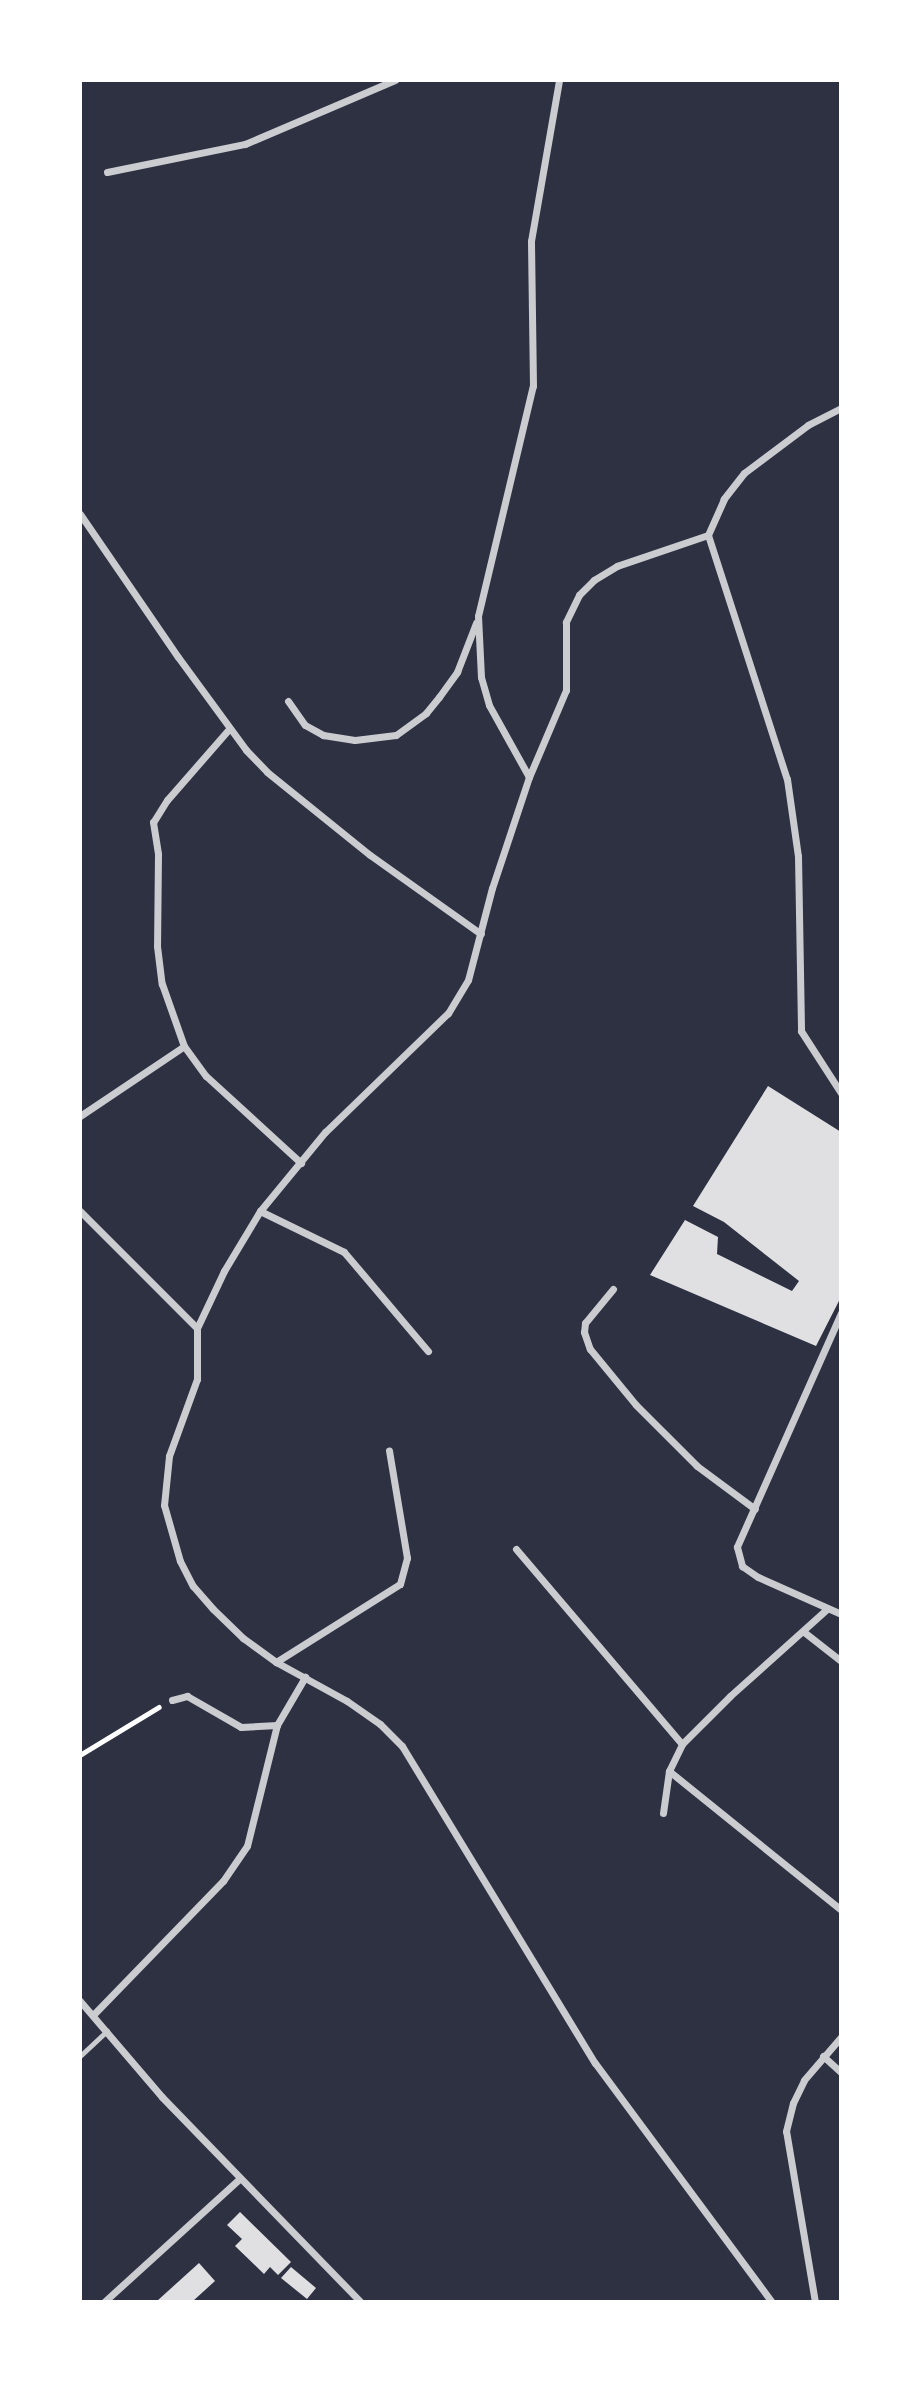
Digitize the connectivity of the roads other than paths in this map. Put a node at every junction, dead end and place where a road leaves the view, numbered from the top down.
1 (395, 80) edge
2 (559, 80) edge
3 (107, 172) dead end
4 (841, 408) edge
5 (80, 514) edge
6 (708, 535) junction
7 (478, 616) junction
8 (289, 701) dead end
9 (229, 729) junction
10 (529, 777) junction
11 (481, 934) junction
12 (184, 1046) junction
13 (841, 1093) edge
14 (80, 1116) edge
15 (301, 1163) junction
16 (80, 1211) edge
17 (260, 1211) junction
18 (613, 1289) dead end
19 (841, 1313) edge
20 (197, 1328) junction
21 (428, 1351) dead end
22 (389, 1451) dead end
23 (755, 1509) junction
24 (516, 1549) dead end
25 (827, 1609) junction
26 (841, 1614) edge
27 (804, 1632) junction
28 (841, 1661) edge
29 (276, 1662) junction
30 (305, 1677) junction
31 (172, 1700) road end
32 (277, 1726) junction
33 (682, 1744) junction
34 (668, 1771) junction
35 (663, 1813) dead end
36 (841, 1910) edge
37 (80, 2001) edge
38 (93, 2015) junction
39 (107, 2031) junction
40 (841, 2037) edge
41 (80, 2056) edge
42 (822, 2056) junction
43 (841, 2072) edge
44 (239, 2179) junction
45 (104, 2301) edge
46 (361, 2301) edge
47 (772, 2301) edge
48 (815, 2301) edge

1 - 3 street
2 - 7 street
4 - 6 street
5 - 9 street
6 - 10 street
6 - 13 street
7 - 8 street
7 - 10 street
9 - 11 street
9 - 12 street
10 - 11 street
11 - 15 street
12 - 14 street
12 - 15 street
15 - 17 street
16 - 20 street
17 - 20 street
17 - 21 street
18 - 23 street
19 - 23 street
20 - 29 street
22 - 29 street
23 - 25 street
24 - 33 street
25 - 26 street
25 - 27 street
27 - 28 street
27 - 33 street
29 - 30 street
30 - 32 street
30 - 47 street
31 - 32 street
32 - 38 street
33 - 34 street
34 - 35 street
34 - 36 street
37 - 38 street
38 - 39 street
39 - 41 lane
39 - 44 street
40 - 42 street
42 - 43 street
42 - 48 street
44 - 45 street
44 - 46 street

